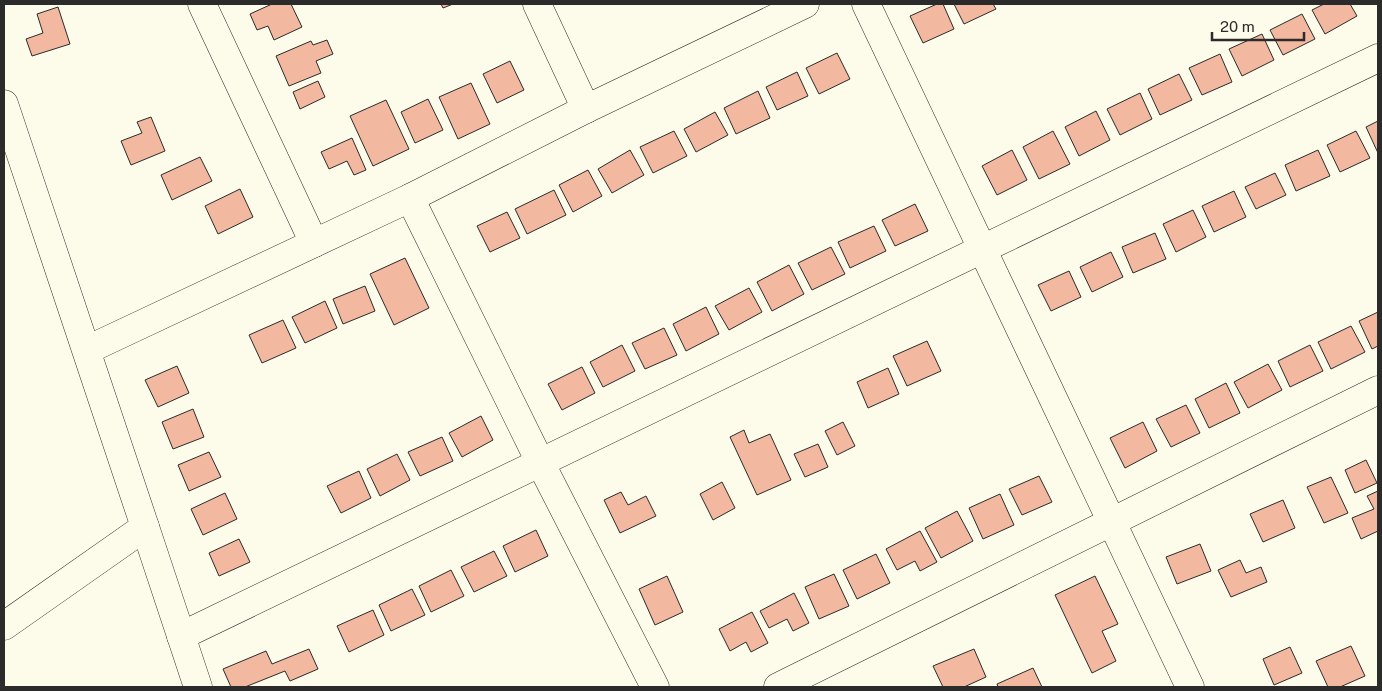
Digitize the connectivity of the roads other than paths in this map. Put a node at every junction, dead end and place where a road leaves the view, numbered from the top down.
1 (202, 4) edge
2 (537, 4) edge
3 (805, 4) edge
4 (866, 4) edge
5 (1378, 58) edge
6 (4, 104) edge
7 (586, 109) junction
8 (410, 198) junction
9 (314, 243) junction
10 (982, 250) junction
11 (87, 350) junction
12 (1378, 390) edge
13 (541, 464) junction
14 (1111, 522) junction
15 (145, 527) junction
16 (4, 626) edge
17 (181, 636) junction
18 (198, 687) edge
19 (655, 687) edge
20 (778, 687) edge
21 (1190, 687) edge

1 - 9 street
2 - 7 street
3 - 7 street
4 - 10 street
5 - 10 street
6 - 11 street
7 - 8 street
8 - 9 street
8 - 13 street
9 - 11 street
10 - 13 street
10 - 14 street
11 - 15 street
12 - 14 street
13 - 17 street
13 - 19 street
14 - 20 street
14 - 21 street
15 - 16 street
15 - 17 street
17 - 18 street

